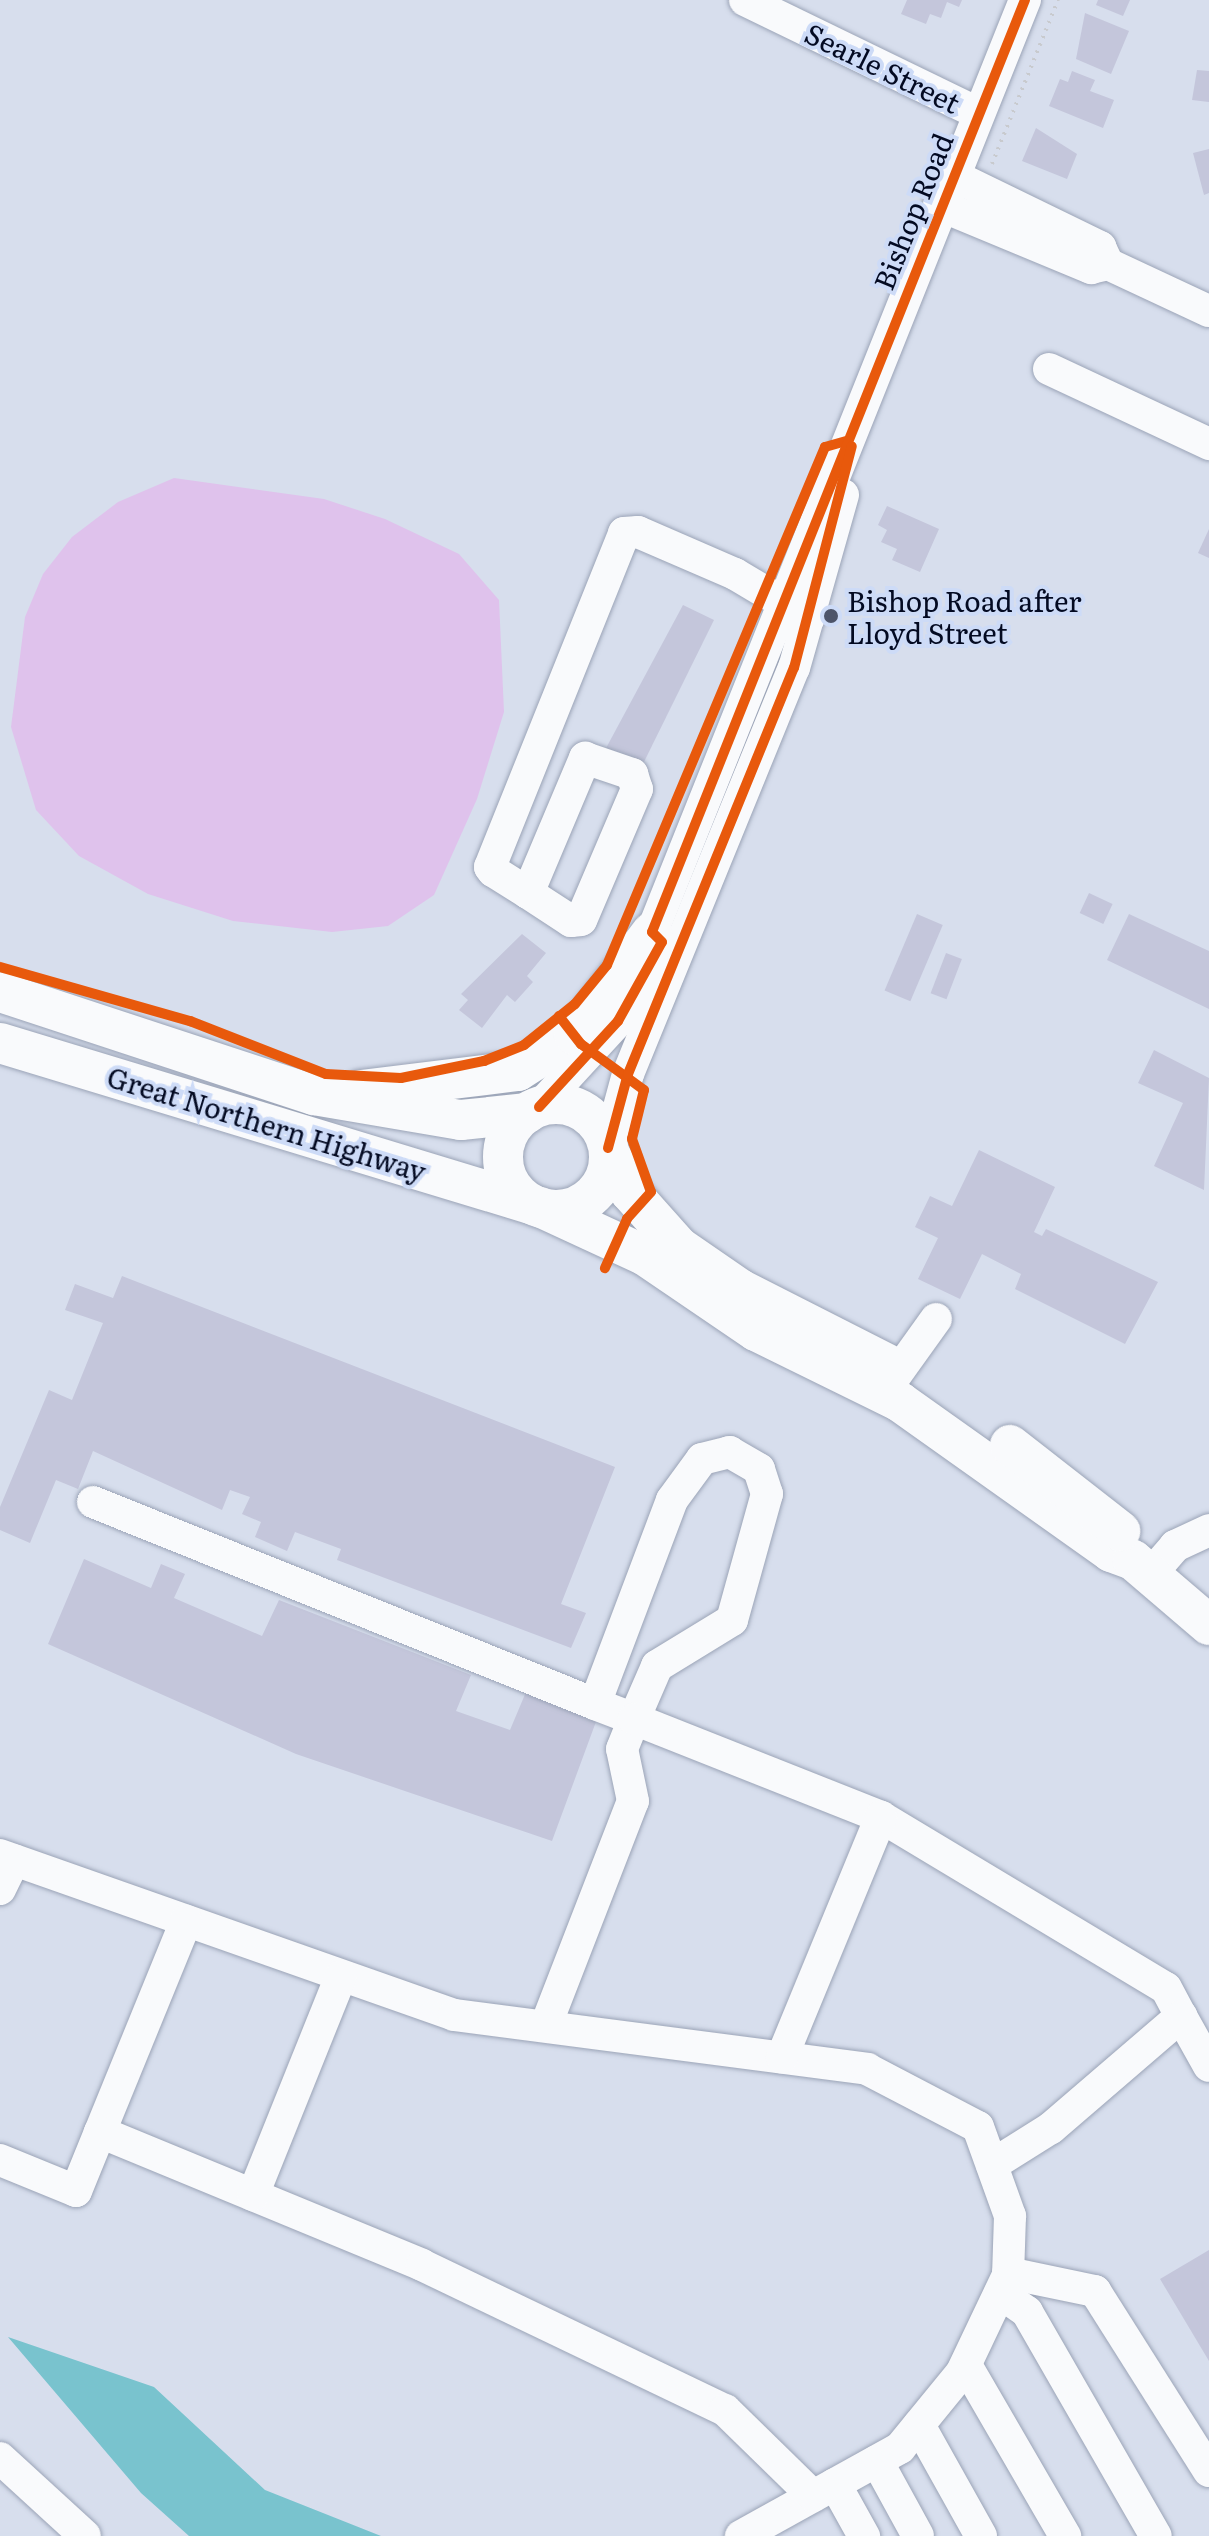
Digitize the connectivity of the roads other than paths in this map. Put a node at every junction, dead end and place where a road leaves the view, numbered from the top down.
1 (745, 0) edge
2 (1025, 0) edge
3 (978, 113) junction
4 (952, 175) junction
5 (939, 205) junction
6 (1108, 264) junction
7 (1209, 311) edge
8 (1049, 369) dead end
9 (1209, 444) edge
10 (796, 613) junction
11 (528, 893) junction
12 (652, 932) junction
13 (9, 995) edge
14 (1, 1048) edge
15 (314, 1095) junction
16 (534, 1110) junction
17 (608, 1150) junction
18 (537, 1206) junction
19 (936, 1319) dead end
20 (891, 1382) junction
21 (93, 1502) dead end
22 (1209, 1530) edge
23 (1142, 1567) junction
24 (1209, 1625) edge
25 (595, 1704) junction
26 (634, 1719) junction
27 (881, 1817) junction
28 (5, 1868) edge
29 (186, 1921) junction
30 (341, 1976) junction
31 (1181, 2016) junction
32 (546, 2025) junction
33 (782, 2057) junction
34 (1209, 2066) edge
35 (100, 2132) junction
36 (0, 2160) edge
37 (992, 2165) junction
38 (253, 2195) junction
39 (1004, 2283) junction
40 (966, 2365) junction
41 (919, 2425) junction
42 (0, 2458) edge
43 (877, 2461) junction
44 (1209, 2471) edge
45 (824, 2490) junction
46 (85, 2536) edge
47 (741, 2536) edge
48 (864, 2536) edge
49 (918, 2536) edge
50 (981, 2536) edge
51 (1065, 2536) edge
52 (1156, 2536) edge

1 - 3 street, Searle Street
2 - 3 street, Bishop Road
3 - 4 street, Bishop Road
4 - 5 street, Bishop Road
4 - 6 street
5 - 6 street
5 - 10 street, Bishop Road
6 - 7 street
8 - 9 street
10 - 11 street
10 - 12 street, Bishop Road
10 - 17 street, Bishop Road
11 - 11 street
12 - 15 main road
12 - 16 street, Bishop Road
13 - 14 street
13 - 15 main road, Great Northern Highway
14 - 18 main road, Great Northern Highway
15 - 16 main road, Great Northern Highway
16 - 17 main road
16 - 18 main road
17 - 18 main road
17 - 20 main road, Great Northern Highway
18 - 20 main road, Great Northern Highway
19 - 20 street
20 - 23 main road, Great Northern Highway
21 - 25 street
22 - 23 street
23 - 24 main road, Great Northern Highway
25 - 26 street
25 - 26 street
26 - 27 street
26 - 32 street
27 - 31 street
27 - 33 street
28 - 29 street
29 - 30 street
29 - 35 street
30 - 32 street
30 - 38 street
31 - 34 street
31 - 37 street
32 - 33 street
33 - 37 street
35 - 36 street
35 - 38 street
37 - 39 street
38 - 45 street
39 - 40 street
39 - 44 street
39 - 52 street
40 - 41 street
40 - 51 street
41 - 43 street
41 - 50 street
42 - 46 street
43 - 45 street
43 - 49 street
45 - 47 street
45 - 48 street

